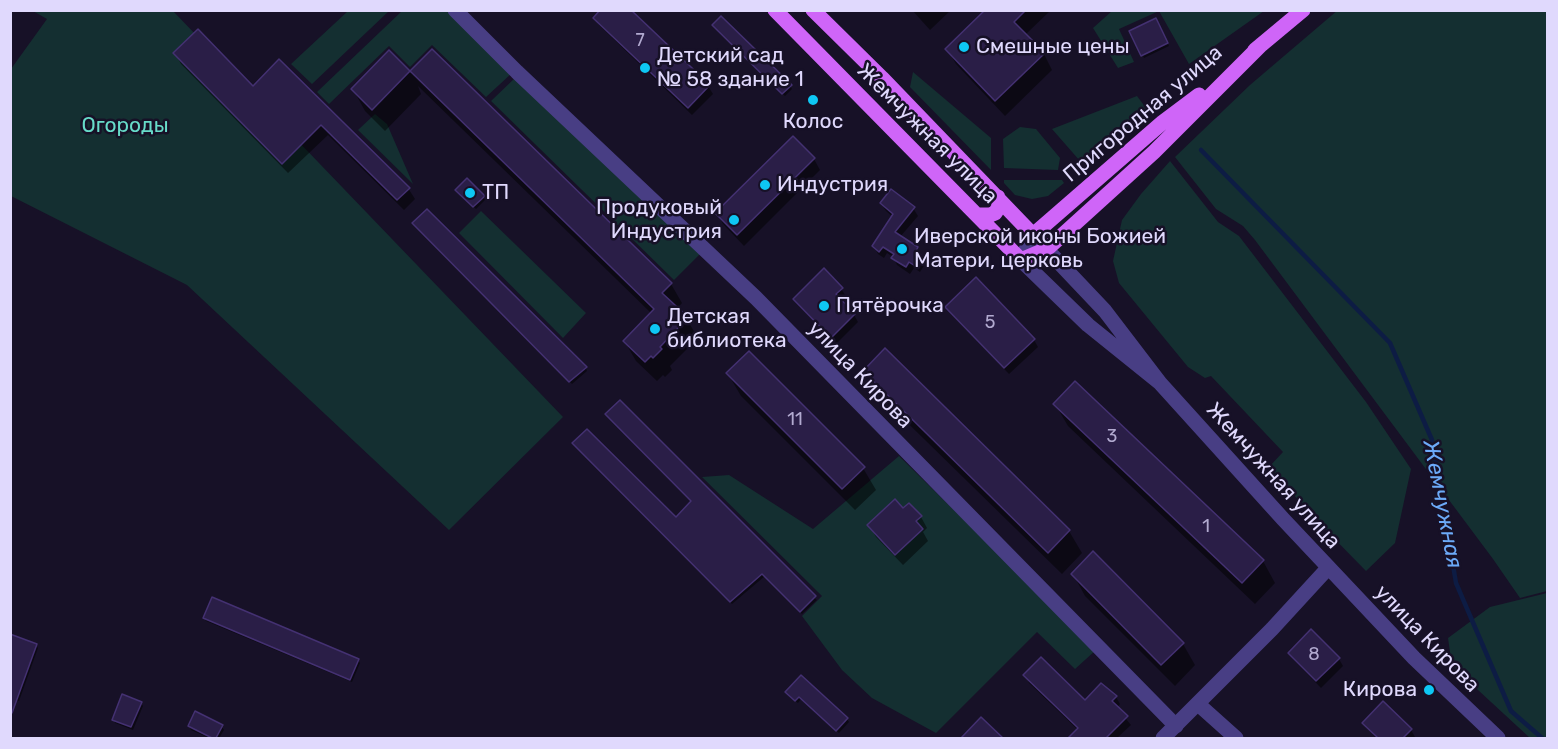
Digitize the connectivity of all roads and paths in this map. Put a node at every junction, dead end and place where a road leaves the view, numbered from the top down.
1 (455, 10) edge
2 (775, 10) edge
3 (813, 10) edge
4 (1303, 10) edge
5 (1262, 44) junction
6 (998, 197) junction
7 (976, 215) junction
8 (1033, 235) junction
9 (1047, 249) junction
10 (1021, 260) junction
11 (1160, 383) junction
12 (1328, 568) junction
13 (1198, 704) junction
14 (1176, 726) junction
15 (1163, 738) edge
16 (1236, 738) edge
17 (1498, 738) edge

1 - 14 street, улица Кирова
2 - 7 main road, Жемчужная улица
3 - 6 main road, Жемчужная улица
4 - 5 main road, Пригородная улица
5 - 8 main road, Пригородная улица
5 - 9 main road
6 - 7 main road
6 - 8 main road, Жемчужная улица
7 - 10 main road, Жемчужная улица
8 - 9 street
8 - 10 street, Пригородная улица
9 - 10 main road
9 - 11 street
10 - 11 street, Жемчужная улица
11 - 12 street, Жемчужная улица
12 - 13 street
12 - 17 street, улица Кирова
13 - 14 street
13 - 16 street
14 - 15 street

